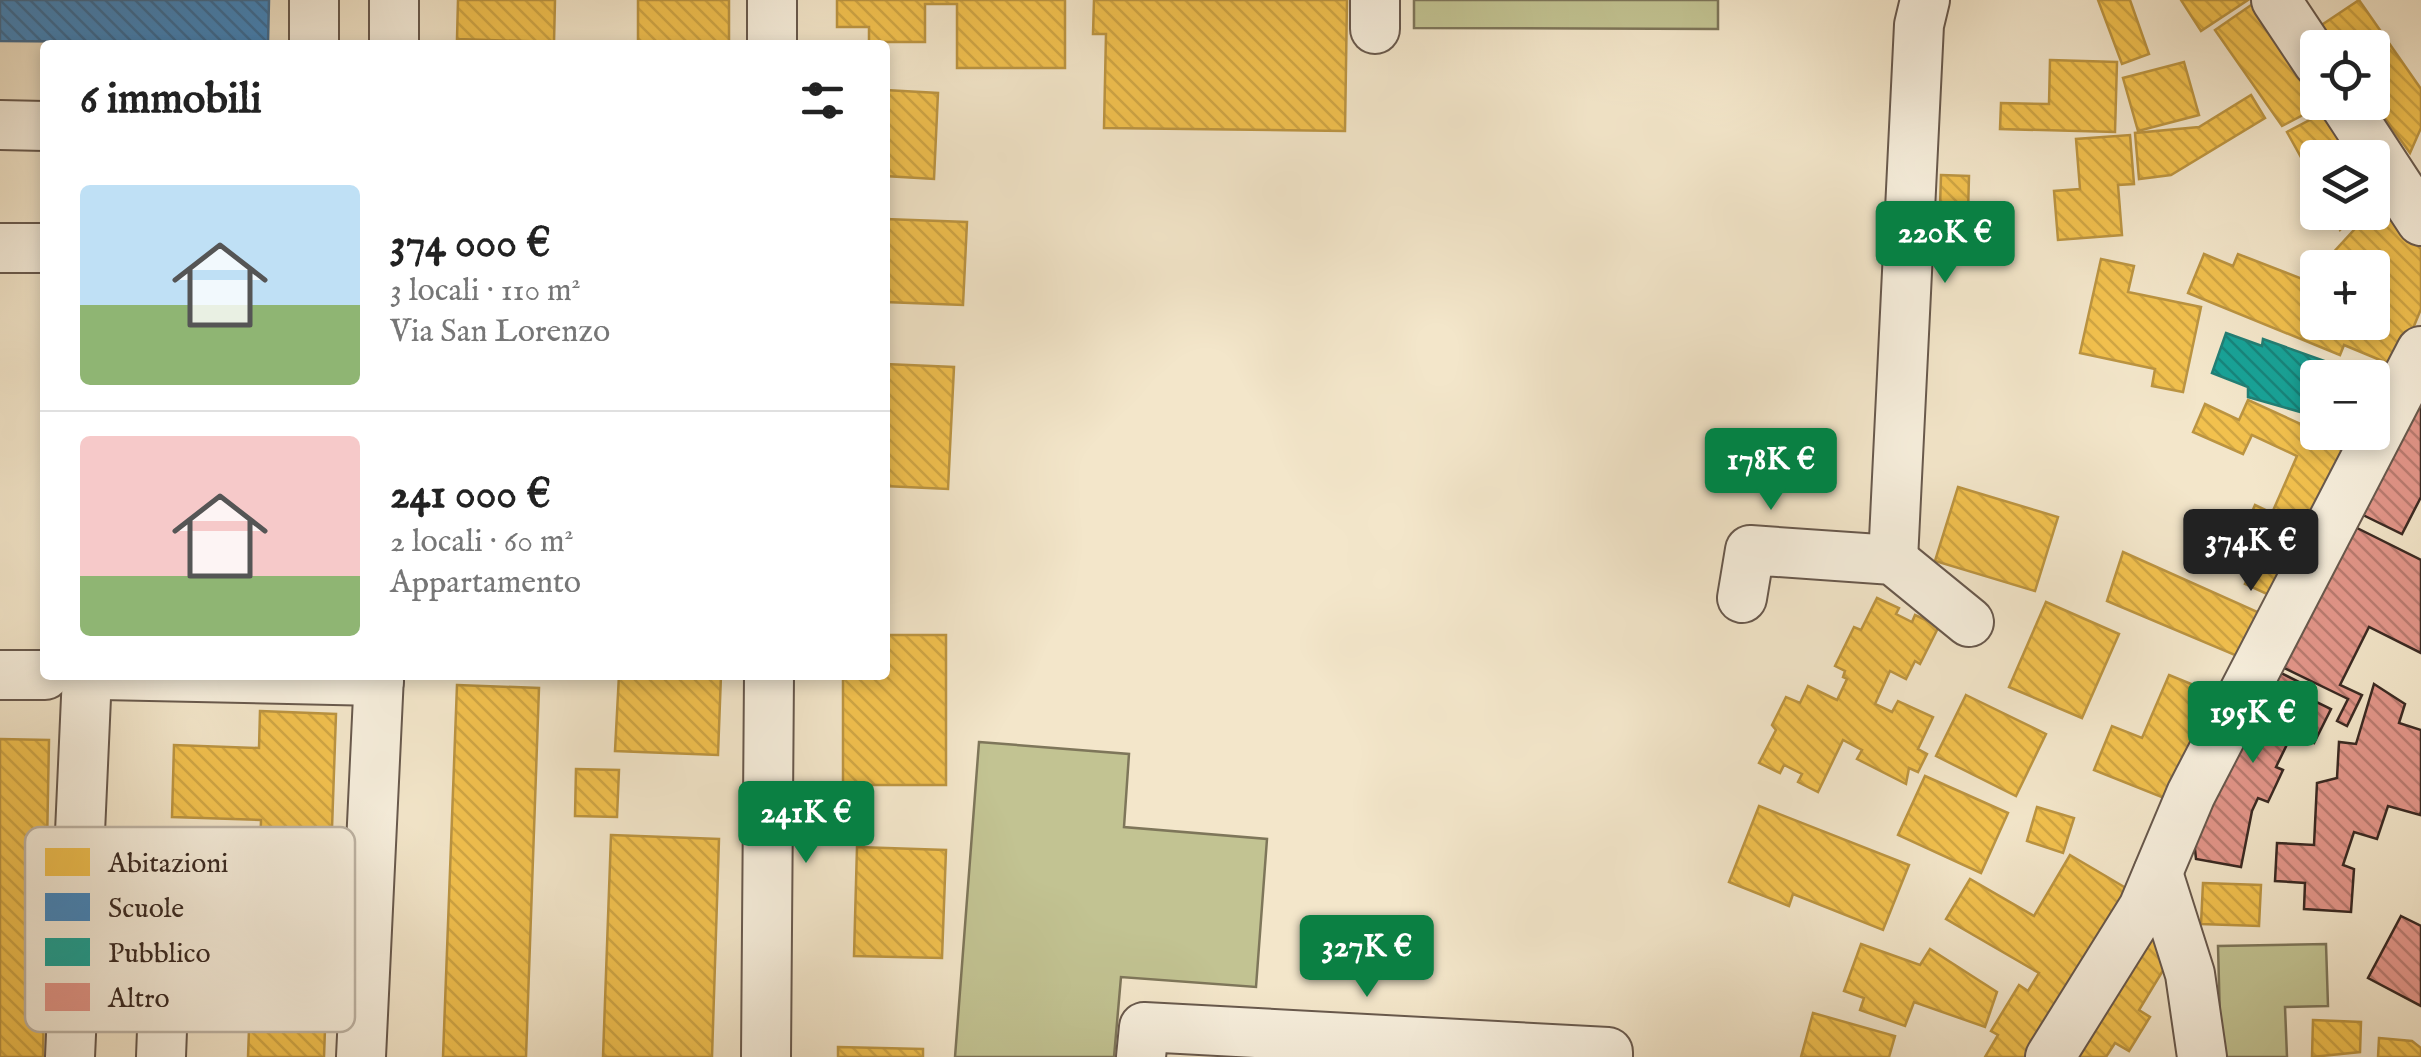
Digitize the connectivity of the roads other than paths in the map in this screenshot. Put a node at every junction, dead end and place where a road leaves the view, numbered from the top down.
1 (314, 0) edge
2 (394, 0) edge
3 (772, 0) edge
4 (1925, 0) edge
5 (2276, 0) edge
6 (2300, 37) edge
7 (314, 40) edge
8 (394, 40) edge
9 (772, 40) edge
10 (2355, 120) edge
11 (0, 125) edge
12 (40, 126) edge
13 (2421, 221) edge
14 (0, 248) edge
15 (40, 248) edge
16 (2421, 351) edge
17 (1893, 560) junction
18 (1742, 598) dead end
19 (1969, 622) dead end
20 (0, 675) edge
21 (40, 675) edge
22 (86, 680) edge
23 (379, 680) edge
24 (769, 680) edge
25 (80, 827) edge
26 (2158, 872) junction
27 (71, 1032) edge
28 (162, 1032) edge
29 (70, 1057) edge
30 (161, 1057) edge
31 (362, 1057) edge
32 (766, 1057) edge
33 (1142, 1057) edge
34 (1608, 1057) edge
35 (2050, 1057) edge
36 (2202, 1057) edge

1 - 7 street
2 - 8 street
3 - 9 street
4 - 17 street
5 - 6 street
10 - 13 street
11 - 12 street
14 - 15 street
16 - 26 street
17 - 18 street
17 - 19 street
20 - 21 street
22 - 25 street
23 - 31 street
24 - 32 street
26 - 35 street
26 - 36 street
27 - 29 street
28 - 30 street
33 - 34 street

